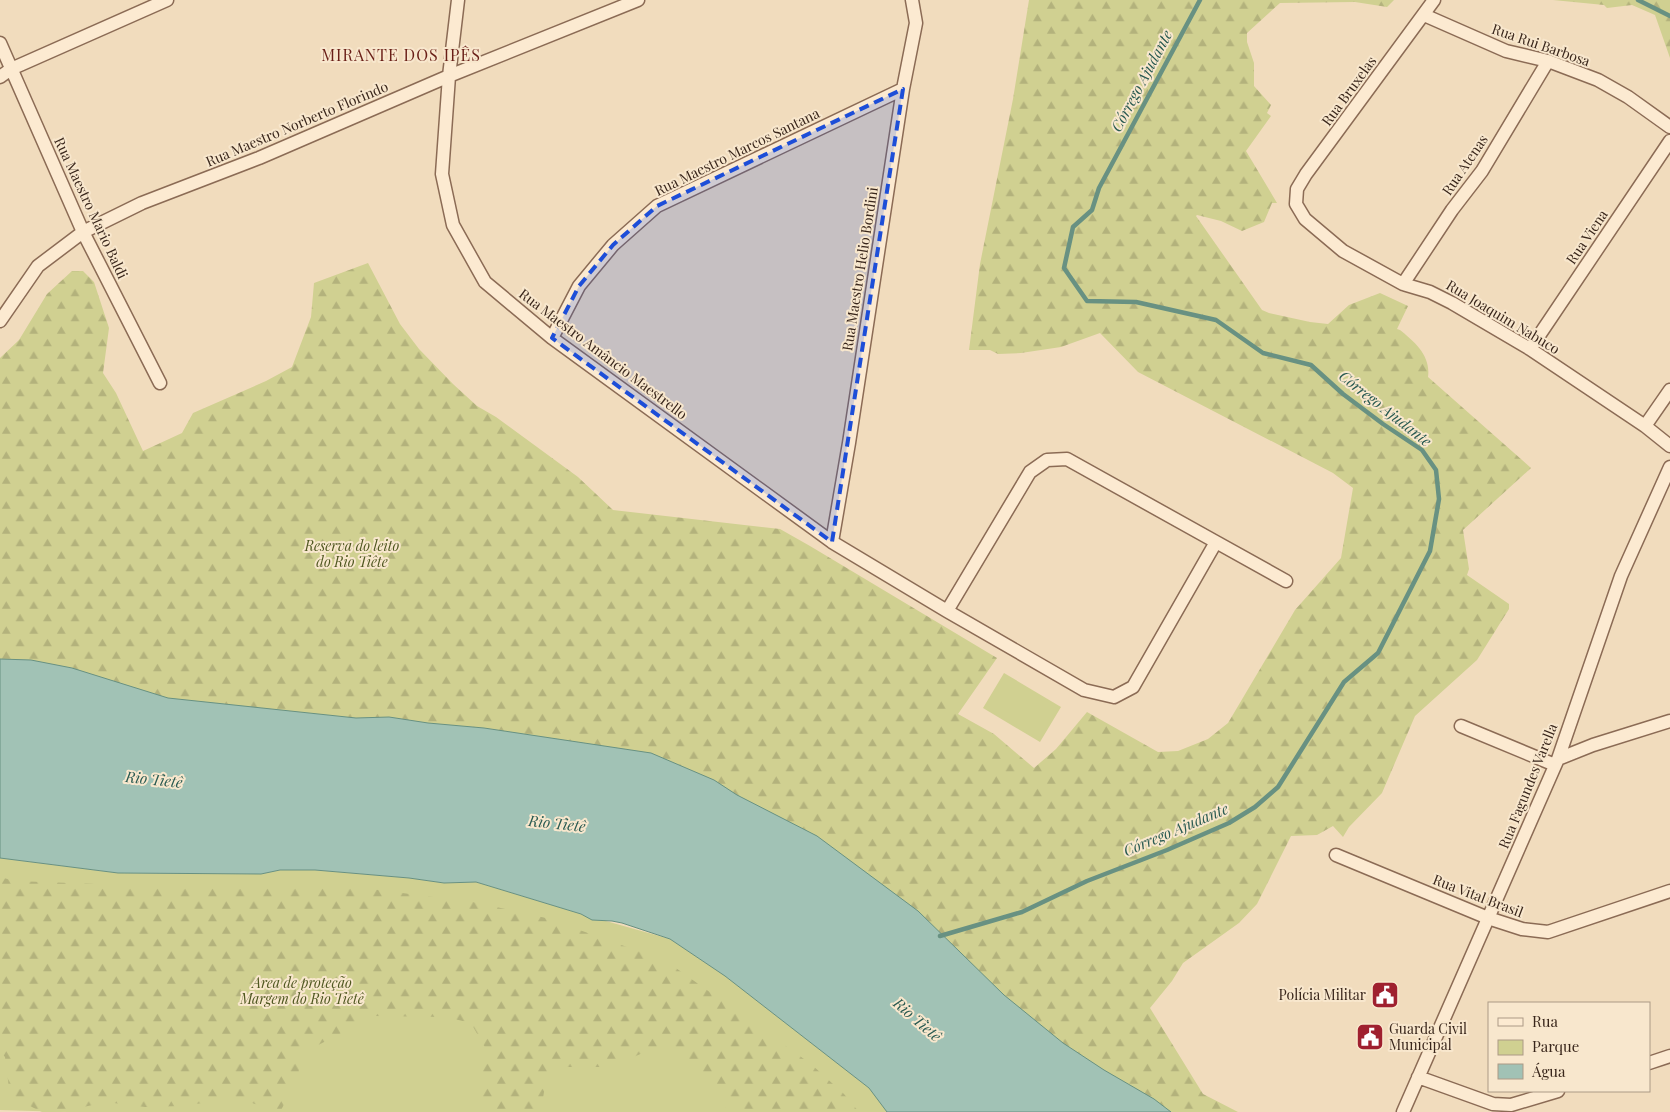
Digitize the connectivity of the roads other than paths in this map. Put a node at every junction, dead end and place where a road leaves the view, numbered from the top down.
1 (167, 0) edge
2 (458, 0) edge
3 (638, 0) edge
4 (912, 0) edge
5 (1434, 0) edge
6 (1424, 15) junction
7 (0, 43) edge
8 (1548, 61) junction
9 (11, 69) junction
10 (449, 76) junction
11 (0, 77) edge
12 (903, 89) junction
13 (1670, 127) edge
14 (1670, 141) edge
15 (1296, 204) joint
16 (82, 232) junction
17 (1404, 284) junction
18 (0, 321) edge
19 (552, 338) junction
20 (1530, 349) junction
21 (160, 383) dead end
22 (1670, 390) edge
23 (1645, 426) junction
24 (1670, 446) edge
25 (1670, 467) edge
26 (832, 542) junction
27 (1216, 542) junction
28 (1286, 581) dead end
29 (947, 611) junction
30 (1670, 721) edge
31 (1461, 726) dead end
32 (1556, 762) junction
33 (1336, 855) dead end
34 (1670, 891) edge
35 (1488, 918) junction
36 (1670, 1056) edge
37 (1650, 1062) edge
38 (1418, 1077) junction
39 (1555, 1092) edge
40 (1403, 1112) edge

1 - 9 street
2 - 10 street, Rua Maestro Amâncio Maestrello
3 - 10 street, Rua Maestro Norberto Florindo
4 - 12 street, Rua Maestro Helio Bordini
5 - 6 street, Rua Bruxelas
6 - 8 street, Rua Rui Barbosa
6 - 15 street, Rua Bruxelas
7 - 9 street, Rua Maestro Mario Baldi
8 - 13 street, Rua Rui Barbosa
8 - 17 street, Rua Atenas
9 - 11 street
9 - 16 street, Rua Maestro Mario Baldi
10 - 16 street, Rua Maestro Norberto Florindo
10 - 19 street, Rua Maestro Amâncio Maestrello
12 - 19 street, Rua Maestro Marcos Santana
12 - 26 street, Rua Maestro Helio Bordini
14 - 20 street, Rua Viena
15 - 17 street, Rua Joaquim Nabuco
16 - 18 street, Rua Maestro Norberto Florindo
16 - 21 street, Rua Maestro Mario Baldi
17 - 20 street, Rua Joaquim Nabuco
19 - 26 street, Rua Maestro Amâncio Maestrello
20 - 23 street, Rua Joaquim Nabuco
22 - 23 street
23 - 24 street, Rua Joaquim Nabuco
25 - 32 street, Rua Fagundes Varella
26 - 29 street, Rua Maestro Amâncio Maestrello
27 - 28 street
27 - 29 street
27 - 29 street, Rua Maestro Amâncio Maestrello
30 - 32 street
31 - 32 street
32 - 35 street, Rua Fagundes Varella
33 - 35 street, Rua Vital Brasil
34 - 35 street, Rua Vital Brasil
35 - 38 street, Rua Fagundes Varella
36 - 37 street
38 - 39 street
38 - 40 street, Rua Fagundes Varella

